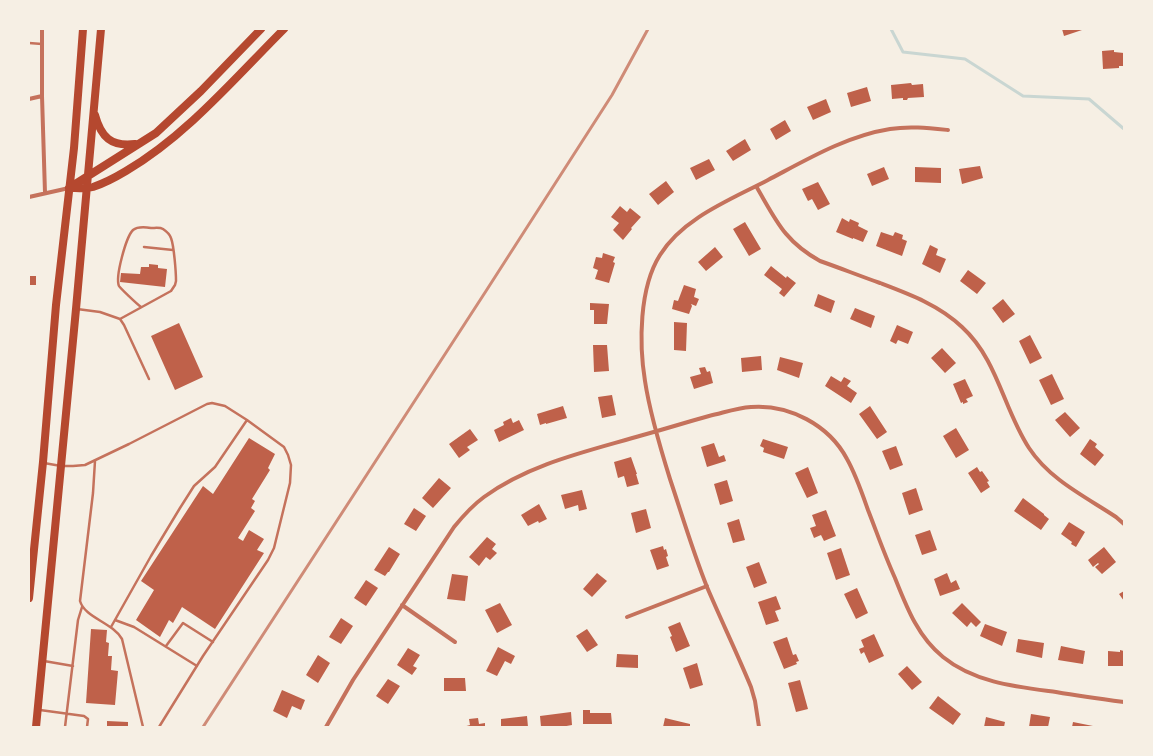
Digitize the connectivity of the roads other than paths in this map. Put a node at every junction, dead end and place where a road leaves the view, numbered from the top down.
1 (42, 29) edge
2 (83, 29) edge
3 (101, 29) edge
4 (261, 29) edge
5 (284, 29) edge
6 (29, 43) edge
7 (42, 44) junction
8 (42, 96) junction
9 (29, 98) edge
10 (94, 110) junction
11 (948, 130) dead end
12 (139, 143) junction
13 (88, 175) junction
14 (756, 186) junction
15 (69, 188) junction
16 (87, 188) junction
17 (45, 193) junction
18 (29, 197) edge
19 (144, 247) dead end
20 (173, 250) junction
21 (141, 307) junction
22 (76, 309) junction
23 (120, 319) junction
24 (149, 379) dead end
25 (247, 420) junction
26 (656, 431) junction
27 (95, 461) junction
28 (43, 462) junction
29 (61, 466) junction
30 (1124, 524) edge
31 (707, 586) junction
32 (29, 598) edge
33 (402, 605) junction
34 (82, 606) junction
35 (627, 617) dead end
36 (115, 620) junction
37 (111, 627) junction
38 (213, 642) junction
39 (455, 642) dead end
40 (166, 646) junction
41 (42, 661) junction
42 (73, 666) junction
43 (197, 666) junction
44 (1124, 702) edge
45 (37, 710) junction
46 (68, 714) junction
47 (36, 727) edge
48 (66, 727) edge
49 (87, 727) edge
50 (143, 727) edge
51 (159, 727) edge
52 (326, 727) edge
53 (759, 727) edge

1 - 7 street
2 - 15 main road
3 - 10 main road
4 - 12 main road
5 - 16 main road
6 - 7 lane
7 - 8 street
8 - 9 street
8 - 17 street
10 - 12 main road
10 - 13 main road
11 - 14 street
12 - 13 main road
13 - 15 main road
13 - 16 main road
14 - 26 street
14 - 30 street
15 - 16 main road
15 - 17 street
15 - 28 main road
16 - 22 main road
17 - 18 street
19 - 20 lane
20 - 21 lane
20 - 21 lane
21 - 23 lane
22 - 23 lane
22 - 29 main road
23 - 24 lane
25 - 27 lane
25 - 36 lane
25 - 38 lane
26 - 31 street
26 - 33 street
26 - 44 street
27 - 29 lane
27 - 34 lane
28 - 29 lane
28 - 32 main road
29 - 41 main road
31 - 35 street
31 - 53 street
33 - 39 street
33 - 52 street
34 - 37 lane
34 - 42 lane
36 - 37 lane
36 - 40 lane
37 - 50 lane
38 - 40 lane
38 - 43 lane
40 - 43 lane
41 - 42 lane
41 - 45 main road
42 - 46 lane
43 - 51 lane
45 - 46 lane
45 - 47 main road
46 - 48 lane
46 - 49 lane

